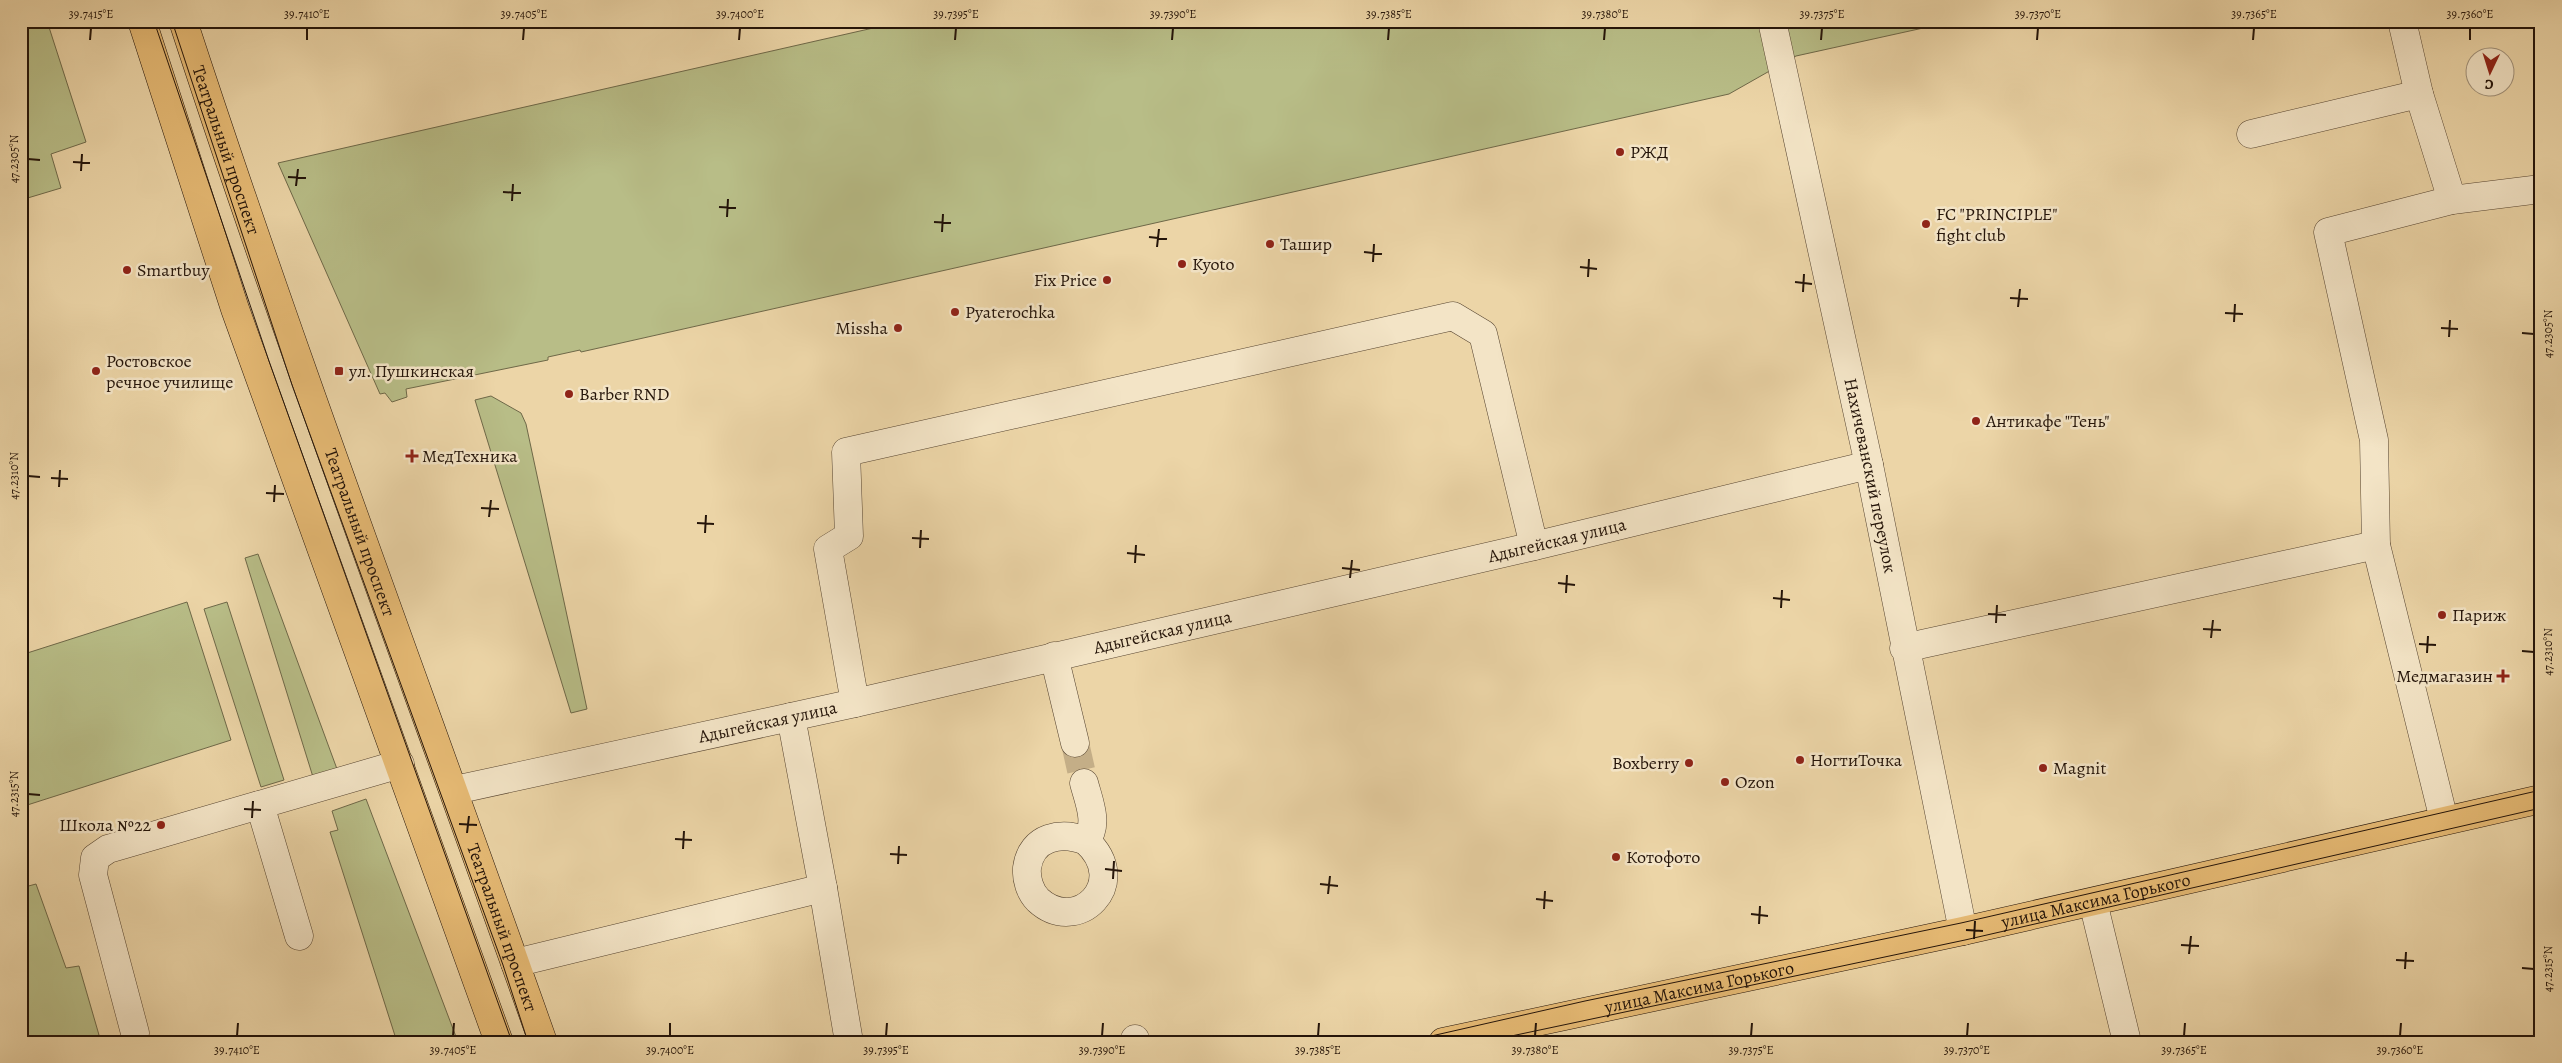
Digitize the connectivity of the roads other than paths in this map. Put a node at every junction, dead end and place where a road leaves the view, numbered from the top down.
1 (142, 21) edge
2 (183, 21) edge
3 (1772, 21) edge
4 (2402, 21) edge
5 (2419, 94) junction
6 (2251, 134) dead end
7 (2539, 194) edge
8 (2452, 200) junction
9 (1869, 465) junction
10 (2376, 545) junction
11 (1534, 546) junction
12 (1904, 648) junction
13 (1054, 656) junction
14 (855, 703) junction
15 (791, 717) junction
16 (1075, 743) tunnel mouth
17 (400, 764) junction
18 (1084, 783) tunnel mouth
19 (455, 790) junction
20 (2541, 799) edge
21 (260, 805) junction
22 (2444, 820) junction
23 (1086, 841) dead end
24 (823, 888) junction
25 (2094, 902) junction
26 (1963, 931) junction
27 (299, 936) dead end
28 (515, 963) junction
29 (135, 1033) dead end
30 (499, 1042) edge
31 (543, 1042) edge
32 (849, 1042) edge
33 (1443, 1042) edge
34 (2127, 1042) edge

1 - 17 main road
2 - 19 main road, Театральный проспект
3 - 9 street, Нахичеванский переулок
4 - 5 street
5 - 6 street
5 - 8 street
7 - 8 street
8 - 10 street
9 - 11 street, Адыгейская улица
9 - 12 street, Нахичеванский переулок
10 - 12 street
10 - 22 street
11 - 13 street, Адыгейская улица
11 - 14 street
12 - 26 street, Нахичеванский переулок
13 - 14 street, Адыгейская улица
13 - 16 street
14 - 15 street, Адыгейская улица
15 - 19 street, Адыгейская улица
15 - 24 street
17 - 21 street
17 - 30 main road
18 - 23 street
19 - 28 main road, Театральный проспект
20 - 22 main road, улица Максима Горького
21 - 27 street
21 - 29 street
22 - 25 main road, улица Максима Горького
24 - 28 street
24 - 32 street
25 - 26 main road, улица Максима Горького
25 - 34 street
26 - 33 main road, улица Максима Горького
28 - 31 main road, Театральный проспект

